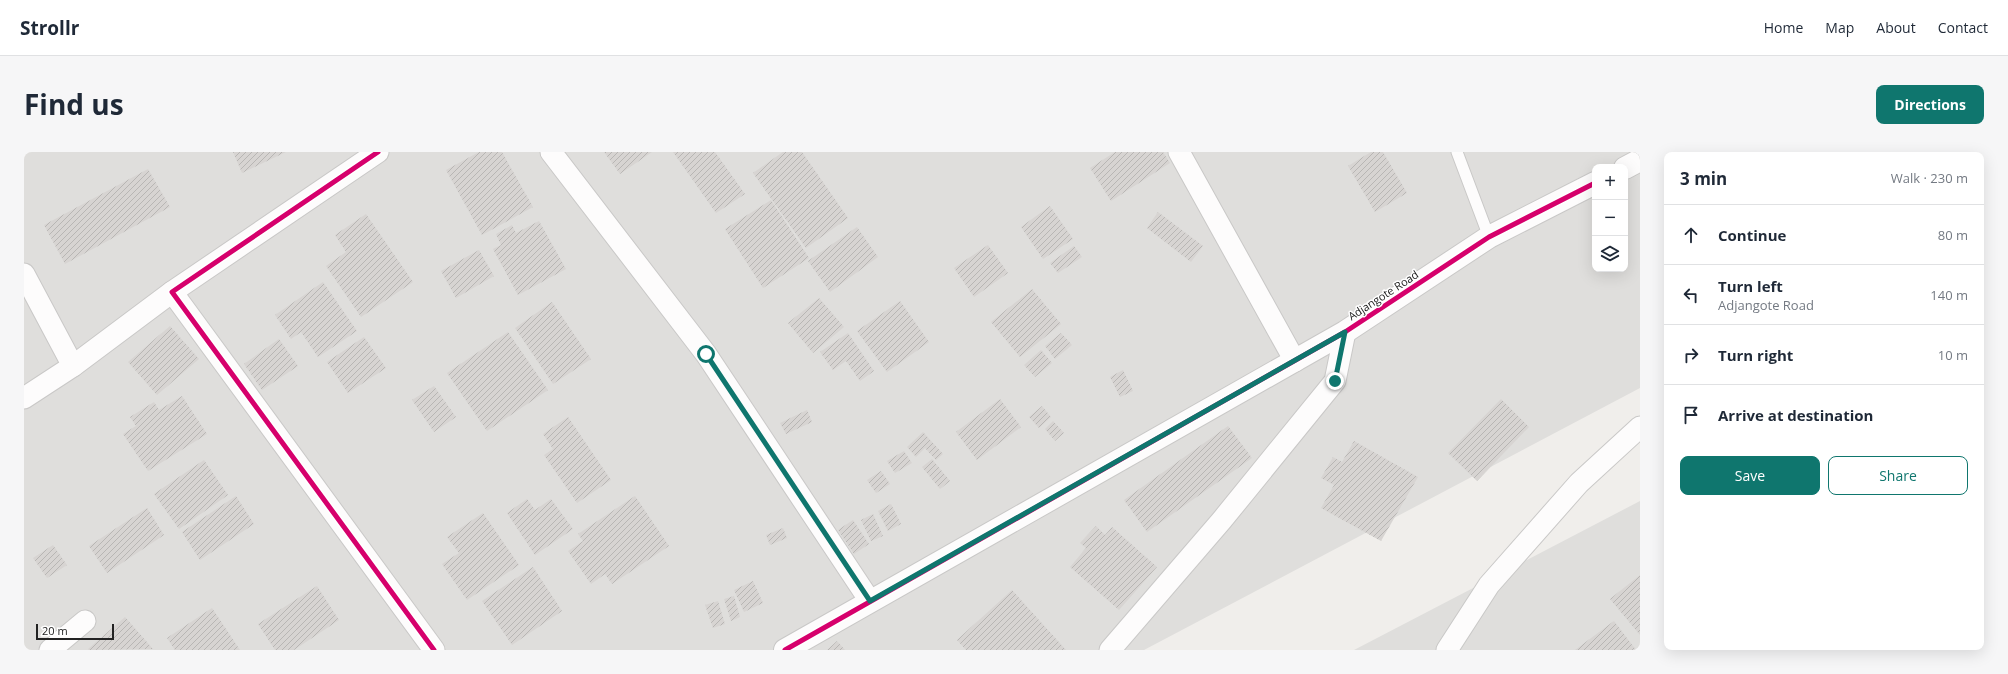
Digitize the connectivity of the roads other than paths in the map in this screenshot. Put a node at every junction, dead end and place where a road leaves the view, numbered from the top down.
1 (378, 152) edge
2 (551, 152) edge
3 (1179, 152) edge
4 (1457, 152) edge
5 (1640, 160) edge
6 (1628, 166) edge
7 (1592, 185) edge
8 (1490, 237) junction
9 (24, 274) edge
10 (172, 292) junction
11 (1345, 332) junction
12 (1296, 361) junction
13 (73, 366) junction
14 (24, 398) edge
15 (1640, 427) edge
16 (870, 601) junction
17 (85, 620) dead end
18 (50, 650) edge
19 (434, 650) edge
20 (785, 650) edge
21 (1110, 650) edge
22 (1447, 650) edge

1 - 10 street
2 - 16 street
3 - 12 street
4 - 8 lane
5 - 6 street
7 - 8 street, Adjangote Road
8 - 11 street, Adjangote Road
9 - 13 street
10 - 13 street
10 - 19 street
11 - 12 street, Adjangote Road
11 - 21 street
12 - 16 street, Adjangote Road
13 - 14 street
15 - 22 street
16 - 20 street, Adjangote Road
17 - 18 street

